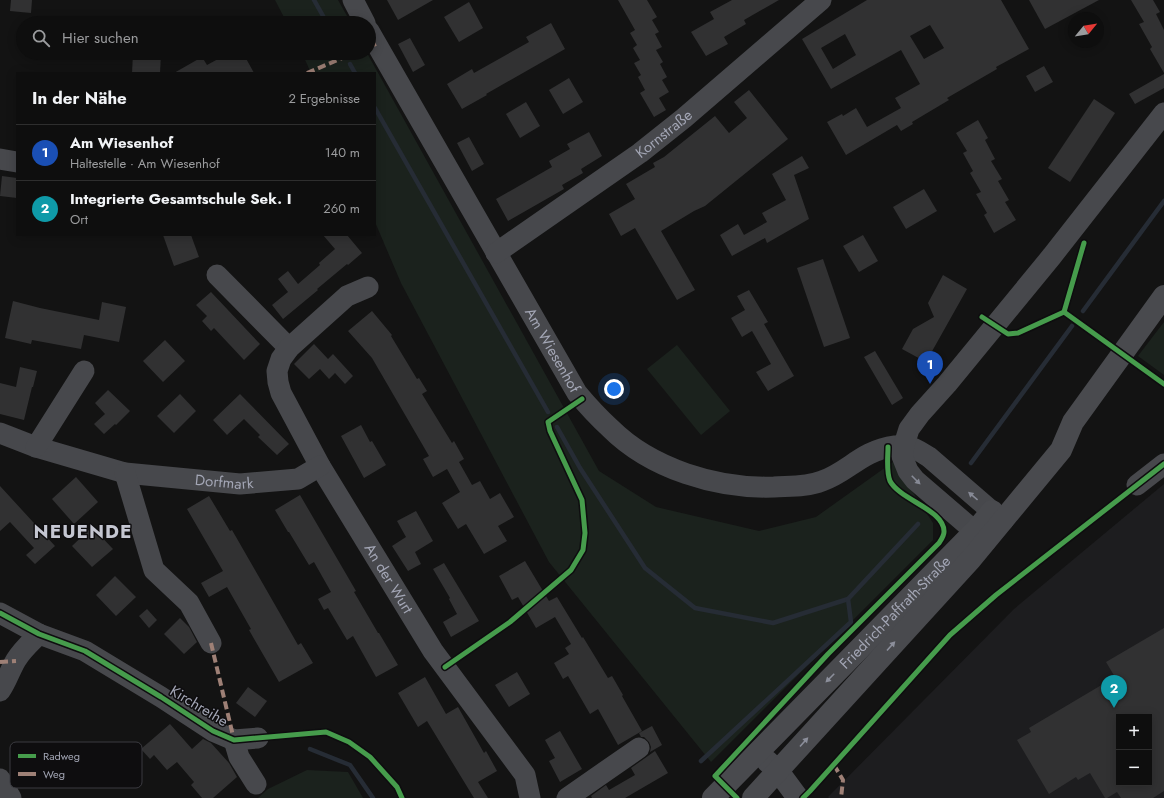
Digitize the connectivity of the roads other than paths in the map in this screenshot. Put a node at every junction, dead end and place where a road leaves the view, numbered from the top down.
1 (353, 0) edge
2 (822, 0) edge
3 (361, 16) edge
4 (376, 43) edge
5 (1164, 113) edge
6 (0, 159) edge
7 (16, 162) edge
8 (496, 254) junction
9 (217, 274) dead end
10 (368, 287) dead end
11 (1164, 296) edge
12 (289, 348) junction
13 (84, 372) dead end
14 (0, 433) edge
15 (904, 445) junction
16 (36, 447) junction
17 (1164, 464) edge
18 (320, 466) junction
19 (125, 473) junction
20 (1137, 485) dead end
21 (997, 516) junction
22 (980, 536) junction
23 (0, 613) edge
24 (31, 636) junction
25 (211, 643) dead end
26 (0, 691) edge
27 (258, 738) dead end
28 (234, 740) junction
29 (639, 748) dead end
30 (757, 752) junction
31 (740, 769) junction
32 (778, 771) junction
33 (0, 779) edge
34 (256, 784) dead end
35 (761, 795) edge
36 (12, 798) edge
37 (530, 798) edge
38 (567, 798) edge
39 (713, 798) edge
40 (798, 798) edge

1 - 3 street
2 - 8 street, Kornstraße
4 - 8 street, Am Wiesenhof
5 - 15 street
6 - 7 street
8 - 15 street, Am Wiesenhof
9 - 12 street
10 - 12 street, An der Wurt
11 - 21 main road, Friedrich-Paffrath-Straße
12 - 18 street, An der Wurt
13 - 16 street
14 - 16 street, Dorfmark
21 -> 15 street
15 -> 22 street
16 - 19 street, Dorfmark
17 - 20 street
18 - 19 street, Dorfmark
18 - 37 street, An der Wurt
19 - 25 street
21 - 22 main road, Friedrich-Paffrath-Straße
22 -> 30 main road, Friedrich-Paffrath-Straße
32 -> 22 main road, Friedrich-Paffrath-Straße
23 - 24 street, Kirchreihe
24 - 26 street
24 - 28 street, Kirchreihe
27 - 28 street, Kirchreihe
28 - 34 street
29 - 38 street
30 - 31 main road, Friedrich-Paffrath-Straße
30 - 32 main road
31 - 35 main road
31 - 39 main road, Friedrich-Paffrath-Straße
32 - 35 main road, Friedrich-Paffrath-Straße
32 - 40 main road
33 - 36 street

